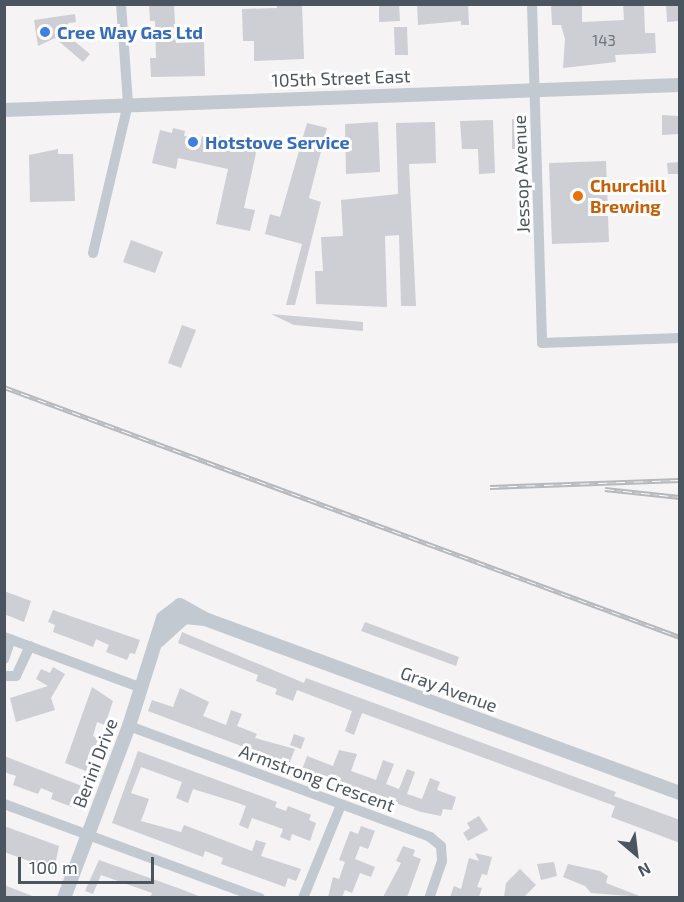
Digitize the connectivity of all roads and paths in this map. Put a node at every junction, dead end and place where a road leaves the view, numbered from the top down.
1 (121, 4) edge
2 (532, 4) edge
3 (680, 85) edge
4 (535, 90) junction
5 (128, 104) junction
6 (4, 110) edge
7 (93, 253) dead end
8 (680, 338) edge
9 (8, 638) edge
10 (158, 641) joint
11 (30, 646) junction
12 (4, 660) edge
13 (4, 676) edge
14 (142, 688) junction
15 (129, 726) junction
16 (680, 793) edge
17 (4, 804) edge
18 (340, 805) junction
19 (87, 835) junction
20 (64, 897) edge
21 (260, 897) edge
22 (303, 897) edge
23 (429, 897) edge

1 - 5 street
2 - 4 street, Jessop Avenue
3 - 4 street, 105th Street East
4 - 5 street, 105th Street East
4 - 8 street, Jessop Avenue
5 - 6 street, 105th Street East
5 - 7 street
9 - 11 street
9 - 12 street
10 - 14 street, Berini Drive
10 - 16 street, Gray Avenue
11 - 13 street
11 - 14 street
14 - 15 street, Berini Drive
15 - 18 street, Armstrong Crescent
15 - 19 street, Berini Drive
17 - 19 street
18 - 22 street
18 - 23 street, Armstrong Crescent
19 - 20 street, Berini Drive
19 - 21 street

